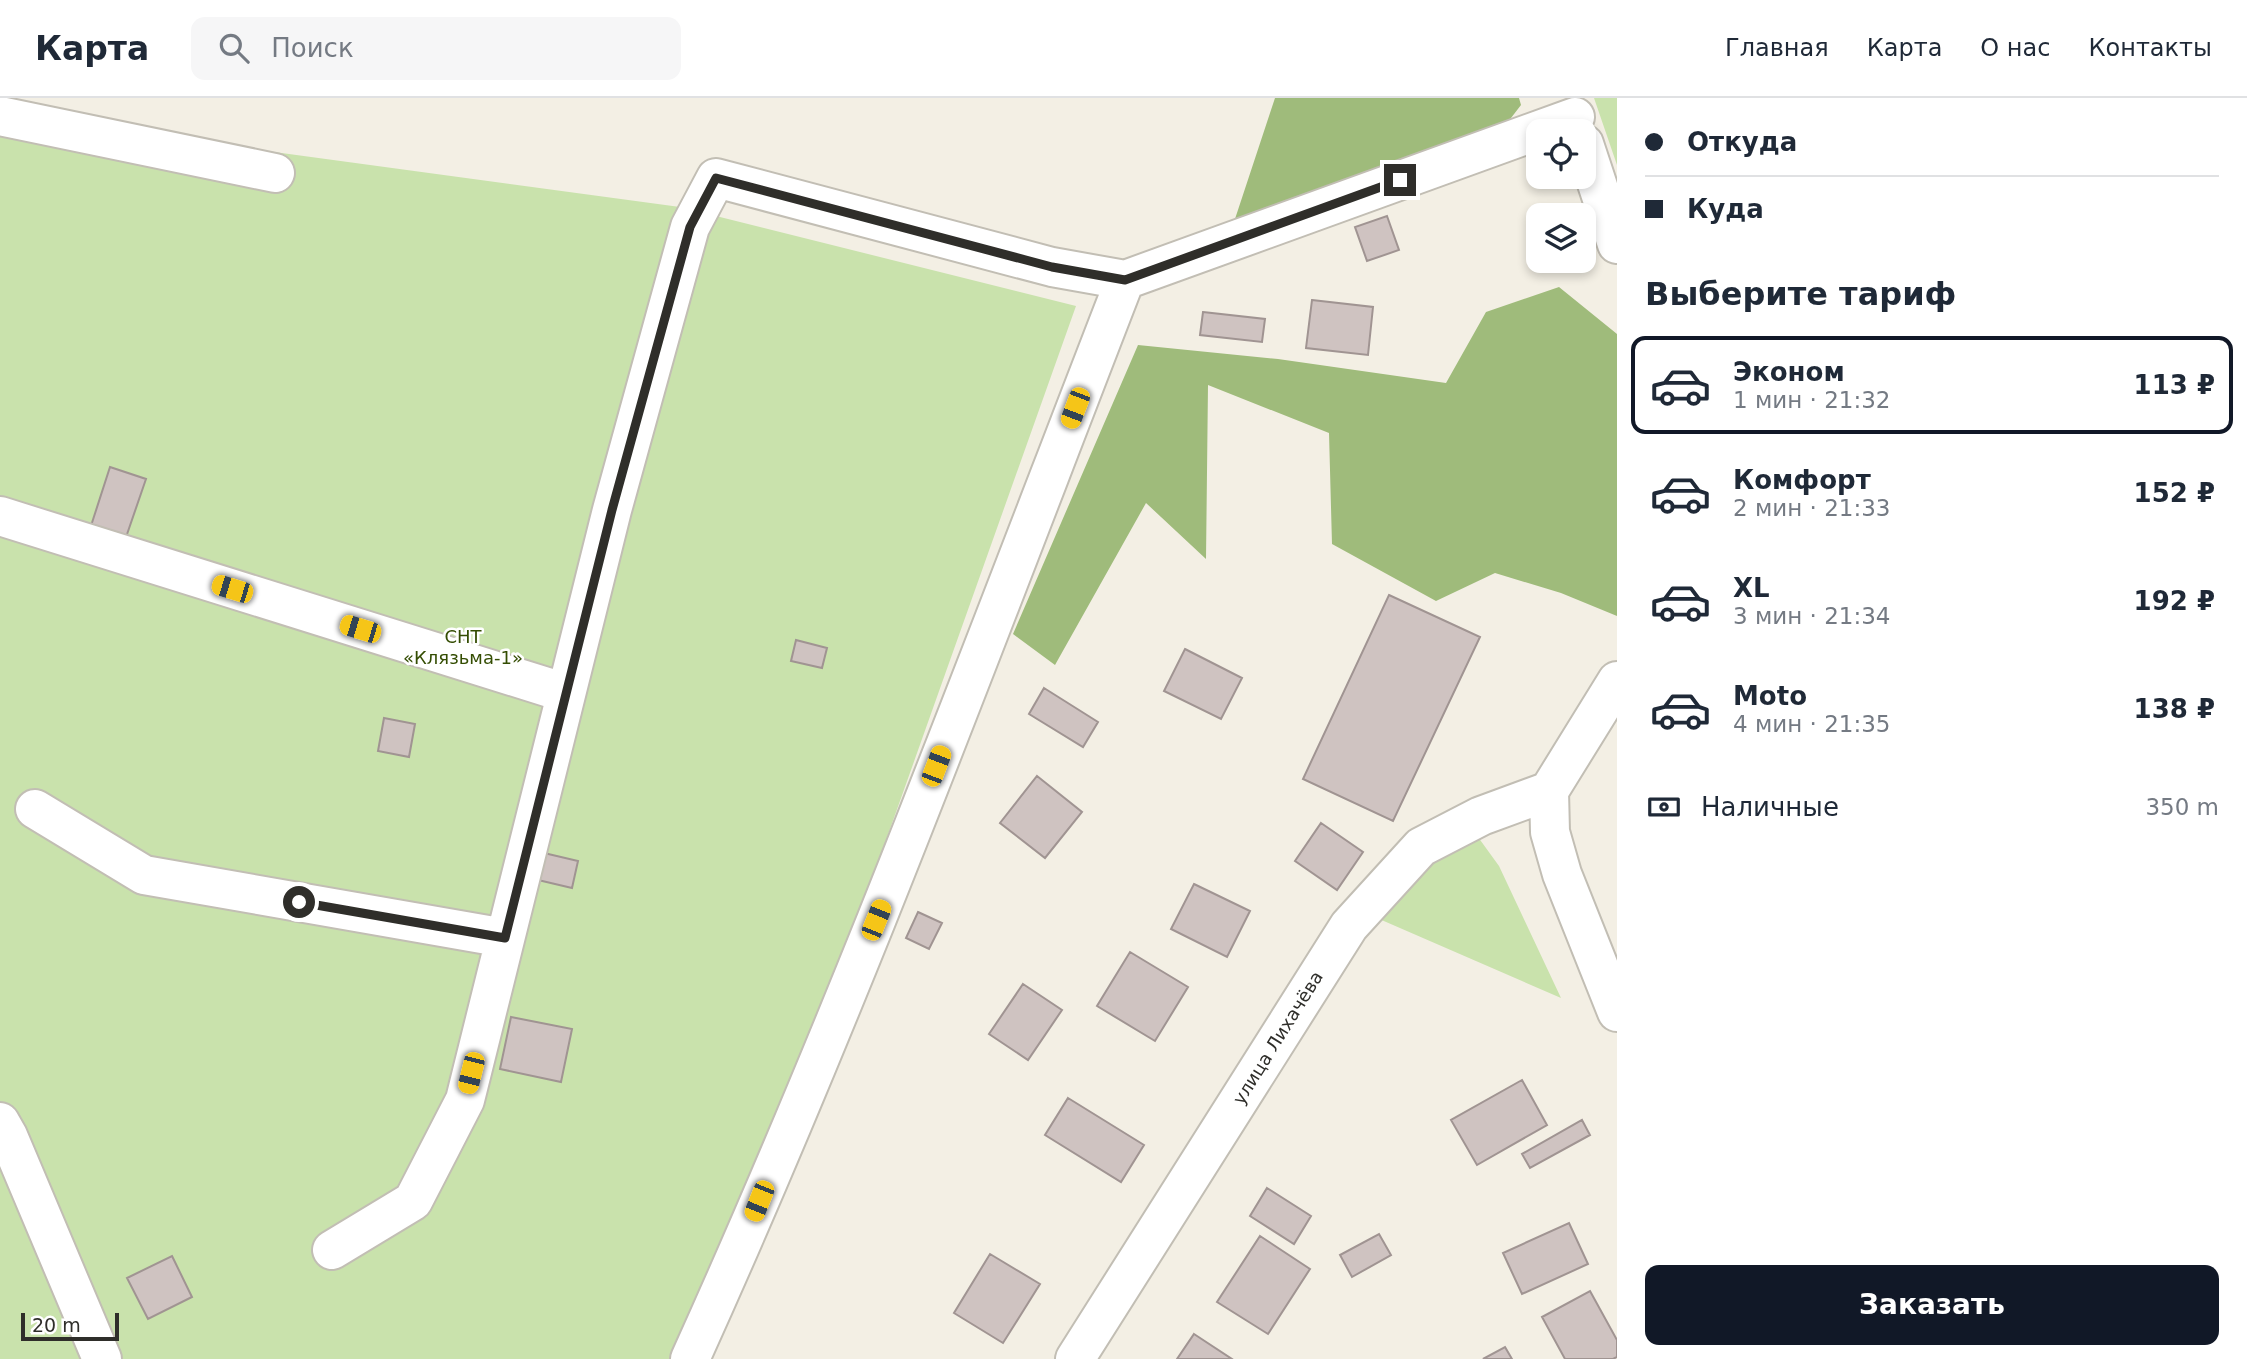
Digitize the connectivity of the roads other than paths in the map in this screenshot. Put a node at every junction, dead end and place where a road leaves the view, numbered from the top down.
1 (0, 116) edge
2 (1526, 140) edge
3 (275, 173) dead end
4 (1596, 182) edge
5 (1617, 244) edge
6 (1125, 280) junction
7 (0, 516) edge
8 (1617, 681) edge
9 (566, 693) junction
10 (1549, 792) junction
11 (35, 809) dead end
12 (505, 938) junction
13 (1617, 1012) edge
14 (0, 1122) edge
15 (332, 1250) dead end
16 (102, 1359) edge
17 (690, 1359) edge
18 (1075, 1359) edge

1 - 3 street
2 - 6 street
4 - 5 street
6 - 9 street
6 - 17 street
7 - 9 street
8 - 10 street
9 - 12 street
10 - 13 street
10 - 18 street, улица Лихачёва
11 - 12 street
12 - 15 street
14 - 16 street

